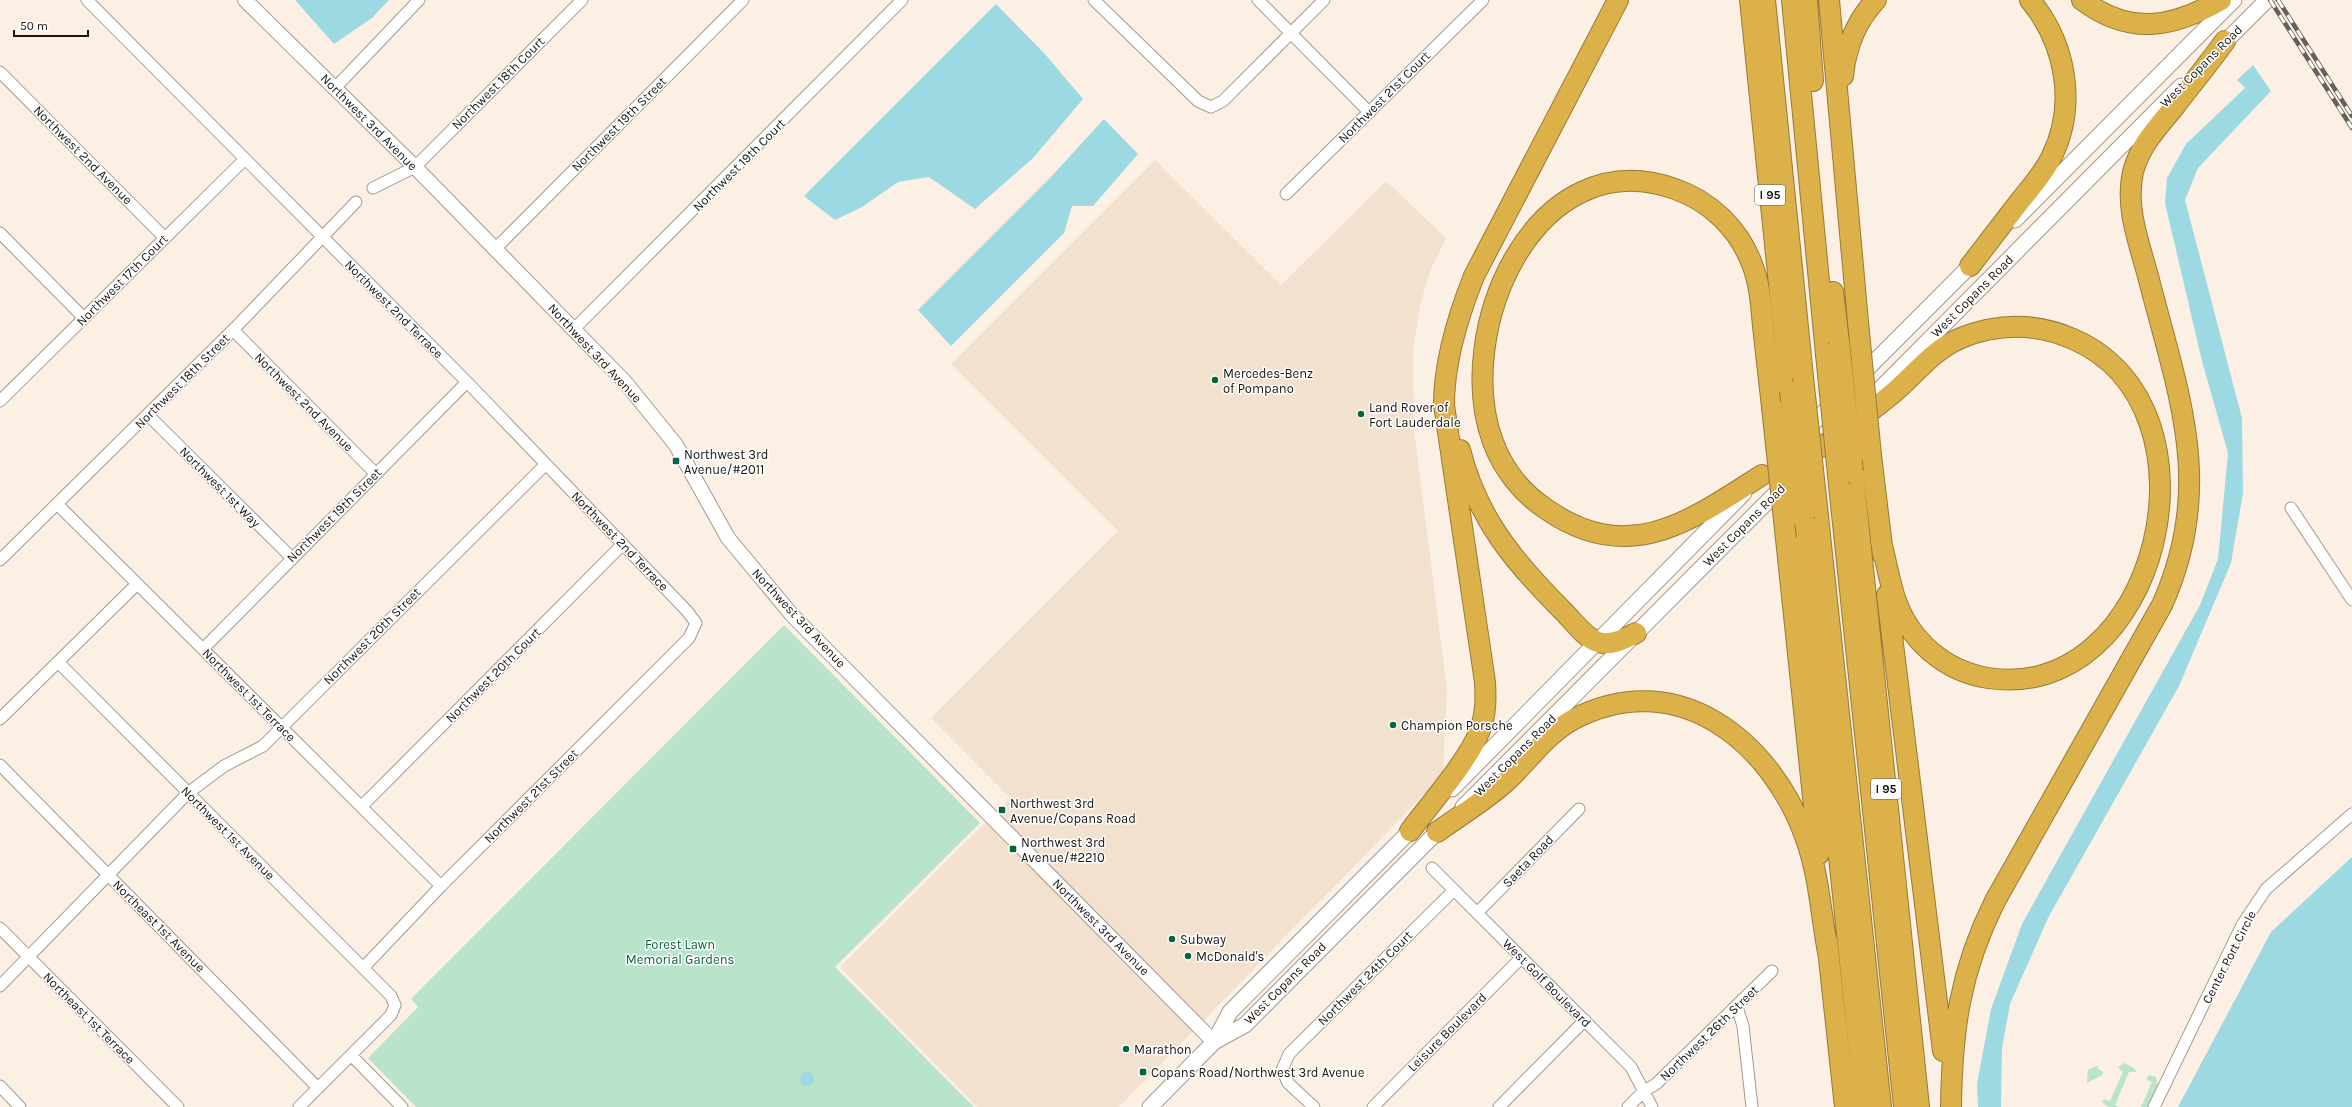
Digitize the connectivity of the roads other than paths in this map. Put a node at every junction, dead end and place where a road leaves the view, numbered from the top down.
1 (87, 0) edge
2 (245, 0) edge
3 (418, 0) edge
4 (582, 0) edge
5 (743, 0) edge
6 (902, 0) edge
7 (1094, 0) edge
8 (1258, 0) edge
9 (1324, 0) edge
10 (1483, 0) edge
11 (1618, 0) edge
12 (1750, 0) edge
13 (1765, 0) edge
14 (1792, 0) edge
15 (1807, 0) edge
16 (1829, 0) edge
17 (1876, 0) edge
18 (2030, 0) edge
19 (2082, 0) edge
20 (2222, 0) edge
21 (2234, 0) edge
22 (2267, 0) edge
23 (1291, 33) junction
24 (2226, 41) junction
25 (0, 72) edge
26 (335, 88) junction
27 (1369, 112) junction
28 (1840, 118) junction
29 (244, 160) junction
30 (415, 166) junction
31 (373, 188) dead end
32 (1286, 194) dead end
33 (356, 202) dead end
34 (0, 233) edge
35 (322, 237) junction
36 (165, 238) junction
37 (495, 249) junction
38 (1970, 266) junction
39 (84, 318) junction
40 (574, 329) junction
41 (1457, 329) junction
42 (232, 330) junction
43 (1832, 348) junction
44 (467, 382) junction
45 (1797, 384) junction
46 (1, 396) edge
47 (148, 415) junction
48 (1822, 447) junction
49 (546, 464) junction
50 (375, 473) junction
51 (1762, 475) junction
52 (1846, 478) junction
53 (57, 504) junction
54 (2291, 508) dead end
55 (1810, 514) junction
56 (1881, 542) junction
57 (623, 544) junction
58 (1, 556) edge
59 (292, 558) junction
60 (137, 584) junction
61 (2352, 600) edge
62 (696, 623) joint
63 (1636, 633) junction
64 (1597, 642) junction
65 (202, 649) junction
66 (58, 663) junction
67 (0, 719) edge
68 (280, 728) junction
69 (0, 765) edge
70 (188, 793) junction
71 (362, 806) junction
72 (1579, 809) dead end
73 (2352, 814) edge
74 (1410, 831) junction
75 (1437, 832) junction
76 (1432, 868) dead end
77 (108, 876) junction
78 (441, 886) junction
79 (1454, 890) junction
80 (1477, 913) junction
81 (0, 928) edge
82 (1828, 952) junction
83 (28, 957) junction
84 (1521, 958) junction
85 (364, 967) junction
86 (1772, 971) dead end
87 (0, 986) edge
88 (1737, 1007) junction
89 (1585, 1020) junction
90 (1214, 1042) junction
91 (351, 1055) junction
92 (0, 1086) edge
93 (318, 1088) junction
94 (1644, 1091) junction
95 (20, 1107) edge
96 (178, 1107) edge
97 (299, 1107) edge
98 (402, 1107) edge
99 (1150, 1107) edge
100 (1314, 1107) edge
101 (1373, 1107) edge
102 (1499, 1107) edge
103 (1628, 1107) edge
104 (1652, 1107) edge
105 (1752, 1107) edge
106 (1845, 1107) edge
107 (1865, 1107) edge
108 (1881, 1107) edge
109 (1904, 1107) edge
110 (1919, 1107) edge
111 (1951, 1107) edge
112 (2154, 1107) edge

1 - 29 street, Northwest 2nd Terrace
2 - 26 street, Northwest 3rd Avenue
3 - 26 street
4 - 30 street, Northwest 18th Court
5 - 37 street, Northwest 19th Street
6 - 40 street, Northwest 19th Court
7 - 23 street
8 - 23 street
9 - 23 street
10 - 27 street, Northwest 21st Court
11 - 41 highway
12 - 45 highway, I 95
13 - 45 highway
14 - 43 highway
15 - 43 highway, I 95
16 - 28 highway
17 - 28 highway
18 - 38 highway
19 - 20 highway
21 - 38 main road, West Copans Road
22 - 24 main road, West Copans Road
23 - 27 street
24 - 48 main road, West Copans Road
24 - 111 highway
25 - 36 street, Northwest 2nd Avenue
26 - 30 street, Northwest 3rd Avenue
27 - 32 street, Northwest 21st Court
28 - 56 highway, bridge
29 - 35 street, Northwest 2nd Terrace
29 - 36 street, Northwest 17th Court
30 - 31 street
30 - 37 street, Northwest 3rd Avenue
33 - 35 street, Northwest 18th Street
34 - 39 street
35 - 42 street, Northwest 18th Street
35 - 44 street, Northwest 2nd Terrace
36 - 39 street, Northwest 17th Court
37 - 40 street, Northwest 3rd Avenue
38 - 51 main road, West Copans Road
39 - 46 street, Northwest 17th Court
40 - 90 street, Northwest 3rd Avenue
41 - 64 highway
41 - 74 highway
42 - 47 street, Northwest 18th Street
42 - 50 street, Northwest 2nd Avenue
43 - 52 highway, I 95, bridge
44 - 49 street, Northwest 2nd Terrace
44 - 50 street, Northwest 19th Street
45 - 55 highway, I 95, bridge
47 - 53 street, Northwest 18th Street
47 - 59 street, Northwest 1st Way
48 - 56 highway
48 - 63 main road, West Copans Road
49 - 57 street, Northwest 2nd Terrace
49 - 68 street, Northwest 20th Street
50 - 59 street, Northwest 19th Street
51 - 64 main road, West Copans Road
51 - 82 highway, bridge
52 - 109 highway
52 - 110 highway, I 95
53 - 58 street, Northwest 18th Street
53 - 60 street, Northwest 1st Terrace
54 - 61 street
55 - 107 highway, I 95
55 - 108 highway
56 - 111 highway
57 - 62 street, Northwest 2nd Terrace
57 - 71 street, Northwest 20th Court
59 - 65 street, Northwest 19th Street
60 - 65 street, Northwest 1st Terrace
60 - 66 street
62 - 78 street, Northwest 21st Street
63 - 64 highway
63 - 75 main road, West Copans Road
64 - 74 main road, West Copans Road
65 - 68 street, Northwest 1st Terrace
66 - 67 street
66 - 70 street, Northwest 1st Avenue
68 - 70 street, Northwest 20th Street
68 - 71 street, Northwest 1st Terrace
69 - 77 street, Northeast 1st Avenue
70 - 77 street, Northwest 20th Street
70 - 85 street, Northwest 1st Avenue
71 - 78 street, Northwest 1st Terrace
72 - 80 street, Saeta Road
73 - 112 street, Center Port Circle
74 - 90 main road, West Copans Road
75 - 82 highway
75 - 90 main road, West Copans Road
76 - 79 street, West Golf Boulevard
77 - 83 street, Northwest 20th Street
77 - 93 street, Northeast 1st Avenue
78 - 85 street, Northwest 21st Street
79 - 80 street, West Golf Boulevard
79 - 100 street, Northwest 24th Court
80 - 84 street, West Golf Boulevard
81 - 83 street, Northeast 1st Terrace
82 - 106 highway
83 - 87 street, Northwest 20th Street
83 - 96 street, Northeast 1st Terrace
84 - 89 street, West Golf Boulevard
84 - 101 street, Leisure Boulevard
85 - 91 street, Northwest 1st Avenue
86 - 88 street, Northwest 26th Street
88 - 94 street, Northwest 26th Street
88 - 105 street
89 - 94 street, West Golf Boulevard
89 - 102 street
90 - 99 main road, West Copans Road
91 - 93 street
91 - 98 street
92 - 95 street
93 - 97 street
94 - 103 street, Northwest 26th Street
94 - 104 street, West Golf Boulevard

